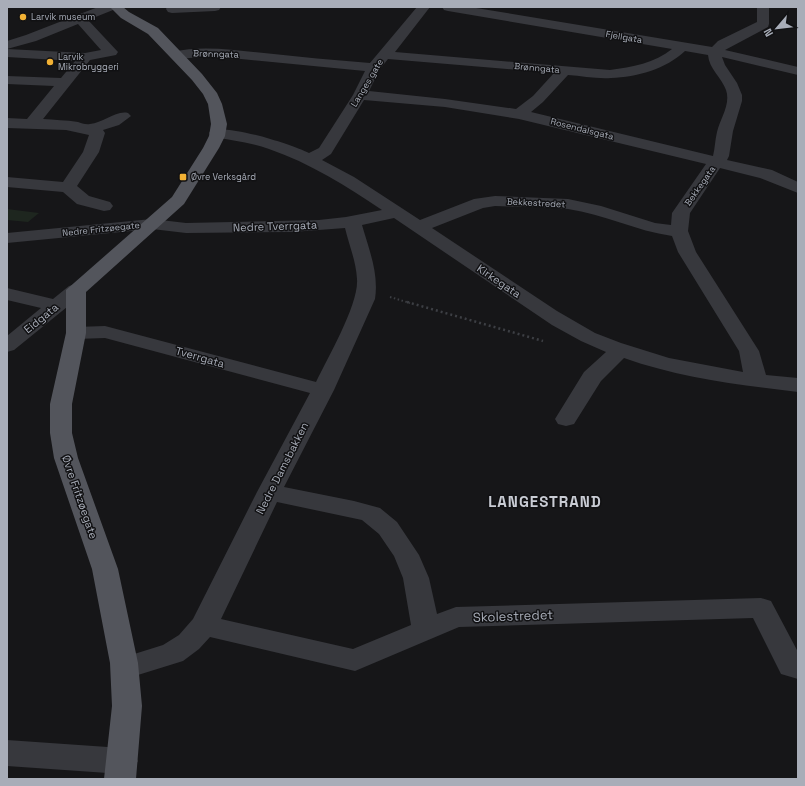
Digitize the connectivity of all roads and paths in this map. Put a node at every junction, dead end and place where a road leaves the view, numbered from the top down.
1 (109, 7) edge
2 (116, 7) edge
3 (215, 7) edge
4 (424, 7) edge
5 (448, 7) edge
6 (763, 7) edge
7 (172, 9) dead end
8 (80, 18) junction
9 (7, 45) edge
10 (682, 47) junction
11 (716, 52) junction
12 (7, 53) edge
13 (177, 55) junction
14 (385, 55) junction
15 (85, 57) junction
16 (374, 68) junction
17 (562, 71) junction
18 (798, 71) edge
19 (7, 80) edge
20 (65, 82) junction
21 (360, 95) junction
22 (519, 114) junction
23 (123, 116) dead end
24 (7, 123) edge
25 (30, 125) junction
26 (91, 129) junction
27 (199, 134) dead end
28 (217, 134) junction
29 (311, 159) junction
30 (717, 162) junction
31 (7, 182) edge
32 (68, 187) junction
33 (798, 188) edge
34 (104, 206) dead end
35 (398, 212) junction
36 (352, 222) junction
37 (152, 224) junction
38 (419, 227) junction
39 (679, 231) junction
40 (7, 238) edge
41 (76, 290) junction
42 (368, 290) junction
43 (7, 294) edge
44 (57, 306) junction
45 (76, 333) junction
46 (548, 342) dead end
47 (7, 346) edge
48 (621, 350) junction
49 (756, 380) junction
50 (798, 385) edge
51 (323, 390) junction
52 (566, 419) dead end
53 (269, 492) junction
54 (204, 625) junction
55 (426, 630) junction
56 (125, 668) junction
57 (798, 668) edge
58 (7, 753) edge
59 (121, 770) edge

1 - 8 street
2 - 13 main road, Nedre Fritzøegate
3 - 7 street
4 - 14 street, Langes gate
5 - 10 street, Fjellgata
6 - 11 street
8 - 9 street
8 - 15 street
10 - 11 street, Fjellgata
10 - 17 street, Brønngata
11 - 18 street, Fjellgata
11 - 30 street, Bekkegata
12 - 15 street
13 - 16 street, Brønngata
13 - 28 main road, Nedre Fritzøegate
14 - 16 street, Langes gate
14 - 17 street, Brønngata
15 - 20 street
16 - 21 street, Langes gate
17 - 22 street
19 - 20 street
20 - 25 street
21 - 22 street, Rosendalsgata
21 - 29 street, Langes gate
22 - 30 street, Rosendalsgata
23 - 26 street
24 - 25 street
25 - 26 street
26 - 32 street
27 - 28 street, Kirkegata
28 - 29 street, Kirkegata
28 - 37 main road, Nedre Fritzøegate
29 - 35 street, Kirkegata
30 - 33 street, Rosendalsgata
30 - 39 street, Bekkegata
31 - 32 street
32 - 34 street
35 - 36 street, Nedre Tverrgata
35 - 38 street, Kirkegata
36 - 37 street, Nedre Tverrgata
36 - 42 street, Nedre Damsbakken
37 - 40 street, Nedre Fritzøegate
37 - 41 main road
38 - 39 street, Bekkestredet
38 - 48 street, Kirkegata
39 - 49 street
41 - 44 street, Eidgata
41 - 45 main road, Øvre Fritzøegate
42 - 46 path
42 - 51 street, Nedre Damsbakken
43 - 44 street
44 - 47 street, Eidgata
45 - 51 street, Tverrgata
45 - 56 main road, Øvre Fritzøegate
48 - 49 street, Kirkegata
48 - 52 street
49 - 50 street, Kirkegata
51 - 53 street, Nedre Damsbakken
53 - 54 street, Nedre Damsbakken
53 - 55 street
54 - 55 street, Skolestredet
54 - 56 street, Nedre Damsbakken
55 - 57 street, Skolestredet
56 - 59 main road, Øvre Fritzøegate
58 - 59 street

